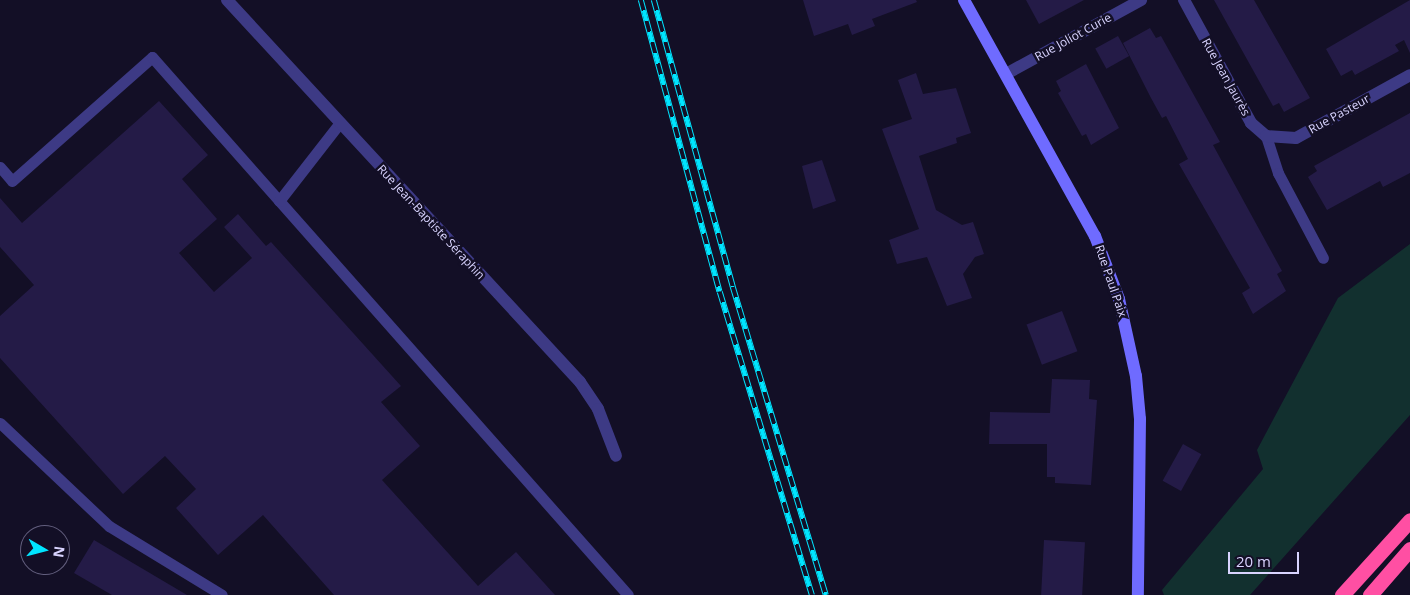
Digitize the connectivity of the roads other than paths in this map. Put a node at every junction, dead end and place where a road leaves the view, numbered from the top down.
1 (227, 0) edge
2 (964, 0) edge
3 (1141, 0) edge
4 (1184, 0) edge
5 (1006, 74) junction
6 (1410, 75) edge
7 (339, 124) junction
8 (1266, 136) junction
9 (0, 168) edge
10 (279, 201) junction
11 (1323, 258) dead end
12 (0, 423) edge
13 (616, 456) dead end
14 (1410, 520) edge
15 (1410, 549) edge
16 (222, 595) edge
17 (628, 595) edge
18 (1138, 595) edge
19 (1342, 595) edge
20 (1370, 595) edge

1 - 7 street, Rue Jean-Baptiste Séraphin
2 - 5 street, Rue Paul Paix
3 - 5 street, Rue Joliot Curie
4 - 8 street, Rue Jean Jaurès
5 - 18 street, Rue Paul Paix
6 - 8 street, Rue Pasteur
7 - 10 lane
7 - 13 street, Rue Jean-Baptiste Séraphin
8 - 11 lane, Rue Jean Jaurès
9 - 10 lane
10 - 17 lane
12 - 16 lane
14 - 19 highway
15 - 20 highway

